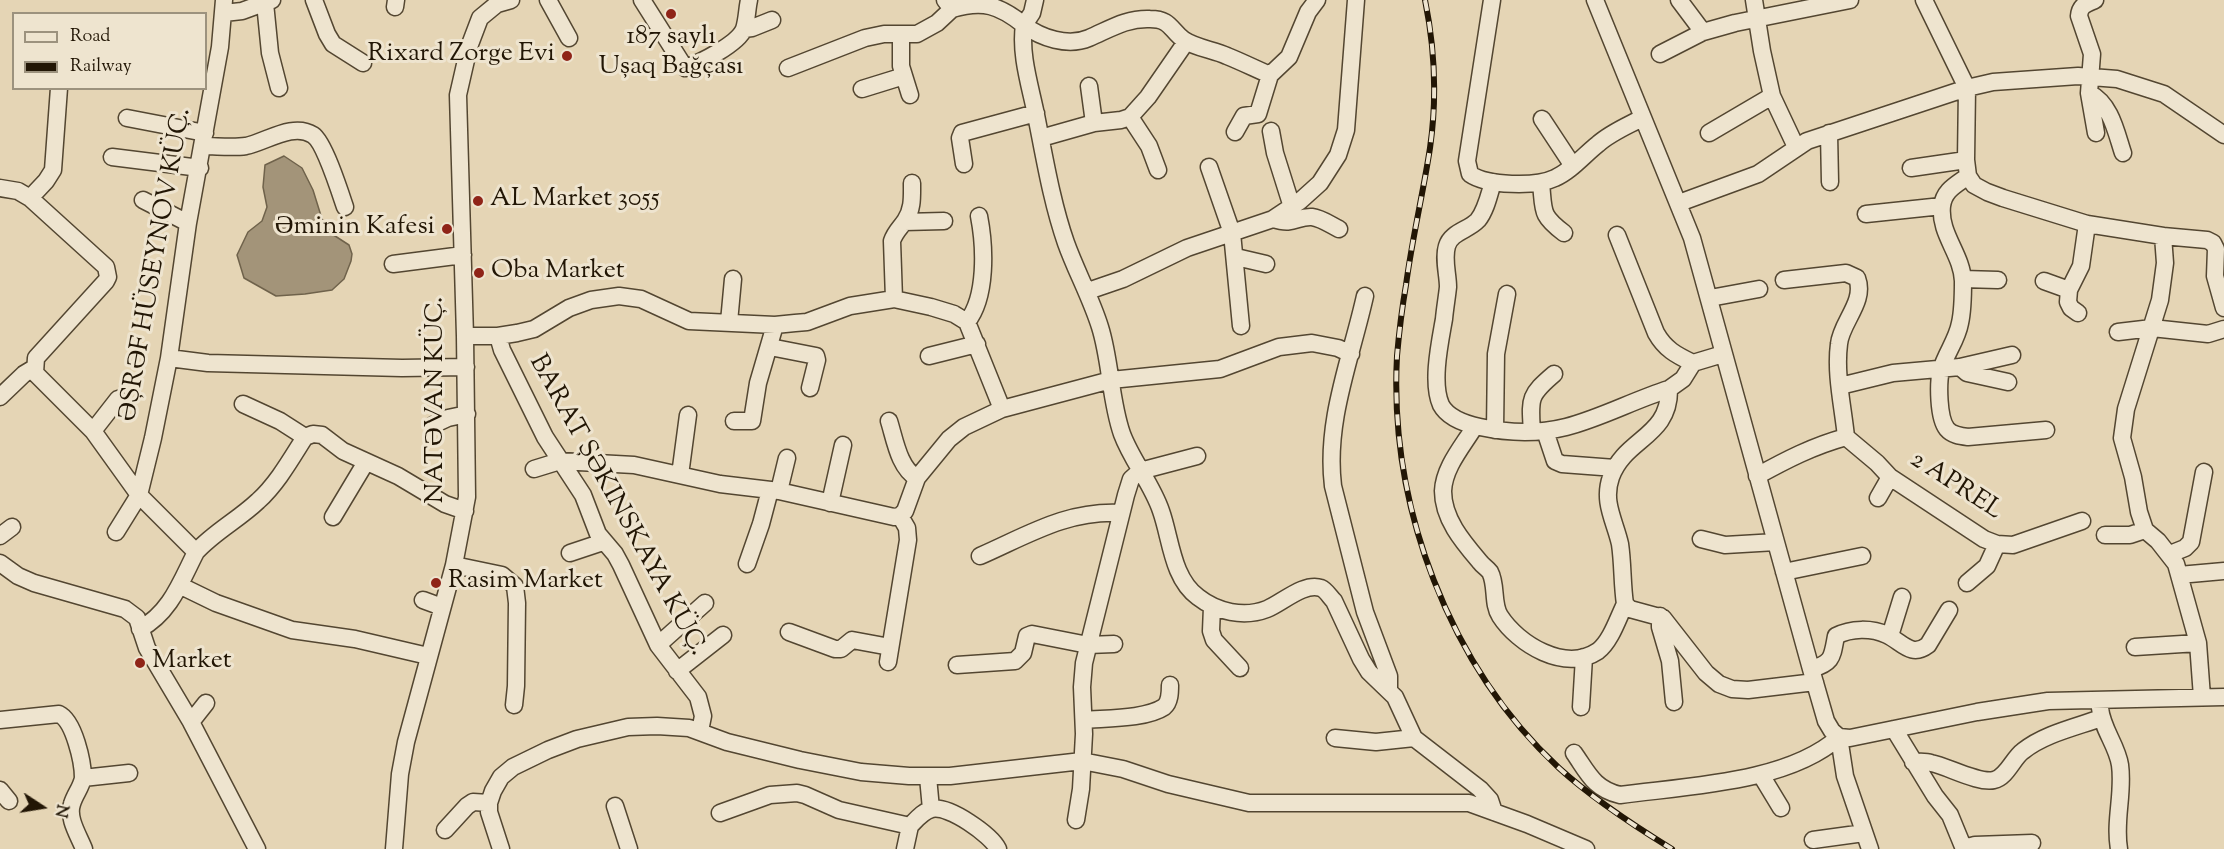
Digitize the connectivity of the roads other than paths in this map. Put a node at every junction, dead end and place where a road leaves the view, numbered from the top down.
1 (314, 0) edge
2 (548, 0) edge
3 (642, 0) edge
4 (749, 0) edge
5 (1035, 0) edge
6 (1317, 0) edge
7 (1356, 0) edge
8 (1492, 0) edge
9 (1596, 0) edge
10 (1679, 0) edge
11 (1754, 0) edge
12 (1850, 0) edge
13 (1924, 0) edge
14 (2095, 0) edge
15 (501, 1) edge
16 (269, 2) edge
17 (979, 2) edge
18 (948, 4) edge
19 (223, 13) edge
20 (1756, 19) junction
21 (772, 21) dead end
22 (1024, 24) junction
23 (744, 28) junction
24 (207, 29) edge
25 (1703, 32) junction
26 (901, 35) junction
27 (569, 38) dead end
28 (1186, 42) junction
29 (1660, 54) dead end
30 (363, 63) dead end
31 (788, 68) dead end
32 (1270, 75) junction
33 (904, 76) junction
34 (2090, 85) junction
35 (1089, 86) dead end
36 (1967, 87) junction
37 (279, 88) dead end
38 (862, 89) dead end
39 (59, 90) edge
40 (910, 95) dead end
41 (1772, 96) junction
42 (1036, 113) junction
43 (1130, 117) junction
44 (127, 118) dead end
45 (1642, 118) junction
46 (1542, 119) dead end
47 (1094, 123) junction
48 (1271, 131) dead end
49 (1235, 132) dead end
50 (2096, 132) dead end
51 (1709, 133) dead end
52 (1828, 133) junction
53 (2224, 135) edge
54 (1041, 138) junction
55 (204, 140) junction
56 (1796, 147) junction
57 (2123, 153) dead end
58 (112, 157) dead end
59 (964, 164) dead end
60 (1573, 166) junction
61 (1209, 167) dead end
62 (200, 168) junction
63 (1911, 168) dead end
64 (1967, 168) junction
65 (1158, 170) dead end
66 (1493, 182) junction
67 (1830, 182) dead end
68 (912, 183) dead end
69 (1540, 183) junction
70 (0, 188) edge
71 (30, 198) junction
72 (143, 201) dead end
73 (1679, 203) junction
74 (1942, 206) junction
75 (345, 207) dead end
76 (1292, 207) junction
77 (1866, 214) dead end
78 (979, 216) dead end
79 (1273, 219) junction
80 (944, 221) dead end
81 (188, 222) junction
82 (904, 222) junction
83 (2087, 224) junction
84 (1339, 229) dead end
85 (1232, 233) junction
86 (1564, 233) dead end
87 (1617, 235) dead end
88 (2163, 236) junction
89 (463, 255) junction
90 (1236, 257) junction
91 (393, 264) dead end
92 (1266, 264) dead end
93 (733, 279) dead end
94 (1963, 279) junction
95 (1784, 280) dead end
96 (1998, 280) dead end
97 (2044, 281) dead end
98 (1759, 289) dead end
99 (2069, 290) junction
100 (1088, 291) junction
101 (1507, 294) dead end
102 (1365, 296) dead end
103 (1710, 298) junction
104 (894, 299) junction
105 (2224, 308) edge
106 (2078, 313) dead end
107 (729, 322) junction
108 (967, 322) junction
109 (775, 325) junction
110 (1241, 326) dead end
111 (2152, 328) junction
112 (2224, 329) edge
113 (2118, 332) dead end
114 (465, 336) junction
115 (498, 336) junction
116 (977, 345) junction
117 (770, 347) junction
118 (1351, 354) junction
119 (1723, 354) junction
120 (2012, 355) dead end
121 (929, 356) dead end
122 (169, 358) junction
123 (1693, 363) junction
124 (466, 367) junction
125 (1960, 367) junction
126 (34, 368) junction
127 (1941, 369) junction
128 (1554, 374) dead end
129 (1111, 380) junction
130 (2008, 382) dead end
131 (1840, 386) junction
132 (810, 388) dead end
133 (1668, 389) junction
134 (0, 398) edge
135 (118, 399) dead end
136 (243, 404) dead end
137 (1002, 409) junction
138 (467, 414) junction
139 (688, 415) dead end
140 (734, 421) dead end
141 (889, 421) dead end
142 (433, 425) dead end
143 (1475, 426) junction
144 (93, 430) junction
145 (1495, 430) junction
146 (2046, 430) dead end
147 (1538, 431) junction
148 (305, 437) junction
149 (1846, 437) junction
150 (843, 445) dead end
151 (1197, 456) dead end
152 (788, 458) dead end
153 (560, 461) junction
154 (366, 462) junction
155 (1615, 468) junction
156 (534, 469) dead end
157 (1140, 471) junction
158 (2204, 472) dead end
159 (680, 476) junction
160 (1757, 476) junction
161 (1890, 477) junction
162 (917, 478) junction
163 (774, 490) junction
164 (139, 495) junction
165 (1878, 498) dead end
166 (830, 503) junction
167 (465, 511) junction
168 (1121, 513) junction
169 (900, 516) junction
170 (333, 517) dead end
171 (2082, 521) dead end
172 (2145, 530) junction
173 (116, 532) dead end
174 (2104, 535) dead end
175 (1701, 539) dead end
176 (603, 542) junction
177 (1776, 542) junction
178 (1997, 544) junction
179 (196, 552) junction
180 (570, 553) dead end
181 (2170, 554) junction
182 (980, 556) dead end
183 (1862, 556) dead end
184 (747, 564) dead end
185 (454, 565) junction
186 (2, 570) edge
187 (2224, 571) edge
188 (1784, 572) junction
189 (2179, 575) junction
190 (1967, 583) dead end
191 (181, 586) junction
192 (1902, 597) dead end
193 (423, 600) dead end
194 (705, 603) dead end
195 (1625, 604) junction
196 (442, 607) junction
197 (1212, 607) junction
198 (1949, 610) dead end
199 (1660, 616) junction
200 (140, 629) junction
201 (789, 632) dead end
202 (723, 635) dead end
203 (1890, 636) junction
204 (2198, 643) junction
205 (1114, 644) dead end
206 (658, 645) junction
207 (1088, 645) junction
208 (2134, 647) dead end
209 (428, 657) junction
210 (1584, 657) junction
211 (957, 665) dead end
212 (1240, 668) dead end
213 (676, 671) junction
214 (1813, 675) junction
215 (1170, 685) dead end
216 (1389, 690) junction
217 (2224, 696) edge
218 (2202, 697) junction
219 (2099, 699) junction
220 (1674, 702) dead end
221 (206, 703) dead end
222 (514, 705) dead end
223 (1581, 706) dead end
224 (2101, 718) junction
225 (0, 720) edge
226 (1084, 720) junction
227 (190, 722) junction
228 (1894, 729) junction
229 (700, 731) junction
230 (1839, 737) junction
231 (1335, 738) dead end
232 (1414, 738) junction
233 (1574, 753) dead end
234 (1082, 761) junction
235 (1913, 762) junction
236 (129, 773) dead end
237 (1761, 775) junction
238 (928, 777) junction
239 (83, 778) junction
240 (489, 803) junction
241 (615, 806) dead end
242 (1780, 808) dead end
243 (931, 809) junction
244 (1494, 812) junction
245 (720, 813) dead end
246 (1076, 820) dead end
247 (910, 825) junction
248 (446, 830) dead end
249 (1813, 840) dead end
250 (1867, 841) edge
251 (2032, 843) dead end
252 (84, 849) edge
253 (257, 849) edge
254 (393, 849) edge
255 (501, 849) edge
256 (629, 849) edge
257 (905, 849) edge
258 (998, 849) edge
259 (1586, 849) edge
260 (1964, 849) edge
261 (2119, 849) edge

1 - 30 street
2 - 27 street
3 - 23 street
4 - 23 street
5 - 22 street
6 - 32 street
7 - 76 street
8 - 66 street
9 - 45 street
10 - 25 street
11 - 20 street
12 - 20 street
13 - 36 street
14 - 34 street
15 - 89 street, NATƏVAN KÜÇ.
16 - 19 street
16 - 37 street
17 - 18 street
17 - 22 street
18 - 26 street
19 - 24 street
19 - 55 street, ƏŞRƏF HÜSEYNOV KÜÇ.
20 - 25 street
20 - 41 street
21 - 23 street
22 - 28 street
22 - 42 street
25 - 29 street
26 - 31 street
26 - 33 street
28 - 32 street
28 - 43 street
32 - 49 street
33 - 38 street
33 - 40 street
34 - 36 street
34 - 50 street
34 - 53 street
34 - 57 street
35 - 47 street
36 - 52 street
36 - 64 street
39 - 71 street
41 - 51 street
41 - 56 street
42 - 54 street
42 - 59 street
43 - 47 street
43 - 65 street
44 - 55 street
45 - 60 street
45 - 73 street
46 - 60 street
47 - 54 street
48 - 76 street
52 - 56 street
52 - 67 street
54 - 100 street
55 - 62 street, ƏŞRƏF HÜSEYNOV KÜÇ.
55 - 75 street
56 - 73 street
58 - 62 street
60 - 69 street
61 - 85 street
62 - 81 street, ƏŞRƏF HÜSEYNOV KÜÇ.
63 - 64 street
64 - 74 street
64 - 83 street
66 - 69 street
66 - 143 street
68 - 82 street
69 - 86 street
70 - 71 street
71 - 126 street
72 - 81 street
73 - 103 street
74 - 77 street
74 - 94 street
76 - 79 street
78 - 108 street
79 - 84 street
79 - 85 street
80 - 82 street
81 - 122 street, ƏŞRƏF HÜSEYNOV KÜÇ.
82 - 104 street
83 - 88 street
83 - 99 street
85 - 90 street
85 - 100 street
87 - 123 street
88 - 105 street
88 - 111 street
89 - 91 street
89 - 114 street, NATƏVAN KÜÇ.
90 - 92 street
90 - 110 street
93 - 107 street
94 - 96 street
94 - 127 street
95 - 131 street
97 - 99 street
98 - 103 street
99 - 106 street
100 - 129 street
101 - 145 street
102 - 118 street
103 - 119 street
104 - 108 street
104 - 109 street
107 - 109 street
107 - 115 street
108 - 116 street
109 - 117 street
111 - 112 street
111 - 113 street
111 - 172 street
114 - 115 street
114 - 124 street, NATƏVAN KÜÇ.
115 - 153 street, BARAT ŞƏKINSKAYA KÜÇ.
116 - 121 street
116 - 137 street
117 - 132 street
117 - 140 street
118 - 129 street
118 - 216 street
119 - 123 street
119 - 160 street
120 - 125 street
122 - 124 street
122 - 164 street, ƏŞRƏF HÜSEYNOV KÜÇ.
123 - 133 street
124 - 138 street, NATƏVAN KÜÇ.
125 - 127 street
125 - 130 street
126 - 134 street
126 - 144 street
127 - 131 street
127 - 146 street
128 - 147 street
129 - 137 street
129 - 157 street
131 - 149 street
133 - 147 street
133 - 155 street
135 - 144 street
136 - 148 street
137 - 162 street
138 - 142 street
138 - 167 street, NATƏVAN KÜÇ.
139 - 159 street
141 - 162 street
143 - 145 street
143 - 210 street
144 - 164 street
145 - 147 street
147 - 155 street
148 - 154 street
148 - 179 street
149 - 160 street
149 - 161 street, 2 APREL
150 - 166 street
151 - 157 street
152 - 163 street
153 - 156 street
153 - 159 street
153 - 176 street, BARAT ŞƏKINSKAYA KÜÇ.
154 - 167 street
154 - 170 street
155 - 195 street
157 - 168 street
157 - 197 street
158 - 181 street
159 - 163 street
160 - 177 street
161 - 165 street
161 - 178 street, 2 APREL
162 - 169 street
163 - 166 street
163 - 184 street
164 - 173 street, ƏŞRƏF HÜSEYNOV KÜÇ.
164 - 179 street
166 - 169 street
167 - 185 street, NATƏVAN KÜÇ.
168 - 182 street
168 - 207 street
169 - 201 street
171 - 178 street, 2 APREL
172 - 174 street
172 - 181 street
175 - 177 street
176 - 180 street
176 - 206 street, BARAT ŞƏKINSKAYA KÜÇ.
177 - 188 street
178 - 190 street
179 - 191 street
181 - 189 street
183 - 188 street
185 - 196 street, NATƏVAN KÜÇ.
185 - 222 street
186 - 200 street
187 - 189 street
188 - 214 street
189 - 204 street
191 - 200 street
191 - 209 street
192 - 203 street
193 - 196 street
194 - 206 street
195 - 199 street
195 - 210 street
196 - 209 street, NATƏVAN KÜÇ.
197 - 212 street
197 - 216 street
198 - 203 street
199 - 214 street
199 - 220 street
200 - 227 street
202 - 213 street
203 - 214 street
204 - 208 street
204 - 218 street
205 - 207 street
206 - 213 street, BARAT ŞƏKINSKAYA KÜÇ.
207 - 211 street
207 - 226 street
209 - 254 street, NATƏVAN KÜÇ.
210 - 223 street
213 - 229 street, BARAT ŞƏKINSKAYA KÜÇ.
214 - 230 street
215 - 226 street
216 - 232 street
217 - 218 street
218 - 219 street
219 - 224 street
219 - 228 street
221 - 227 street
224 - 235 street
224 - 261 street
225 - 239 street
226 - 234 street
227 - 253 street
228 - 230 street
228 - 235 street
229 - 238 street
229 - 240 street
230 - 237 street
230 - 250 street
231 - 232 street
232 - 244 street
233 - 237 street
234 - 238 street
234 - 244 street
234 - 246 street
235 - 260 street
236 - 239 street
237 - 242 street
238 - 243 street
239 - 252 street
240 - 248 street
240 - 255 street
241 - 256 street
243 - 247 street
243 - 258 street
244 - 259 street
245 - 247 street
247 - 257 street
249 - 250 street
251 - 260 street

